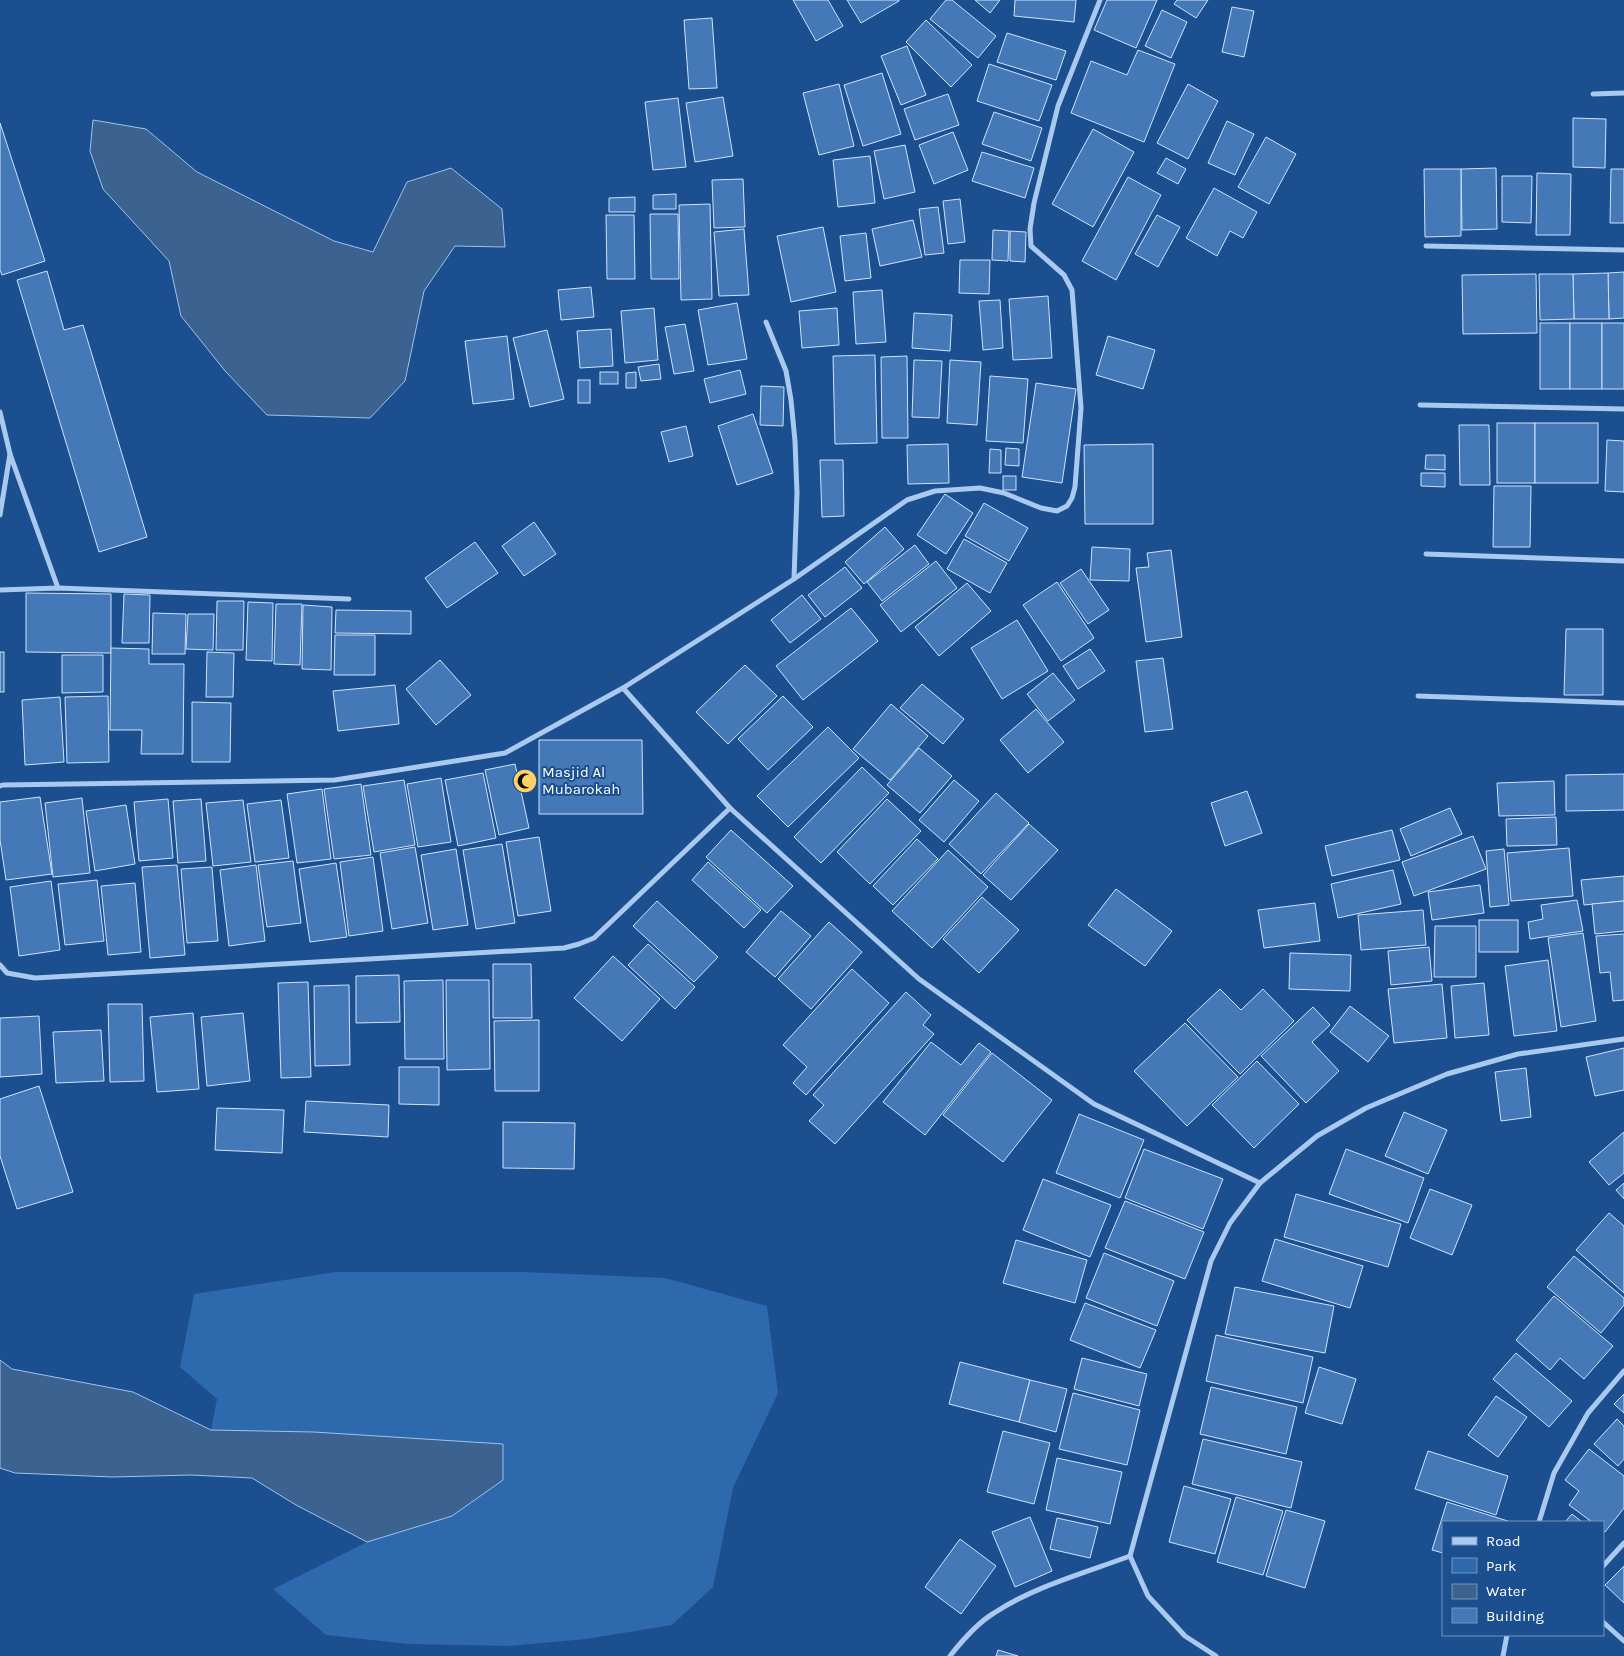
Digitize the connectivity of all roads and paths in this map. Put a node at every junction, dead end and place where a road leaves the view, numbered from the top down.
1 (1100, 0) edge
2 (1593, 94) dead end
3 (1624, 94) edge
4 (1426, 246) dead end
5 (1624, 250) edge
6 (766, 322) dead end
7 (1420, 405) dead end
8 (1624, 409) edge
9 (0, 412) edge
10 (10, 454) junction
11 (0, 515) edge
12 (1426, 554) dead end
13 (1624, 561) edge
14 (794, 579) junction
15 (58, 588) junction
16 (0, 590) edge
17 (349, 599) dead end
18 (623, 688) junction
19 (1418, 696) dead end
20 (1624, 703) edge
21 (0, 786) edge
22 (730, 808) junction
23 (0, 965) edge
24 (1624, 1039) edge
25 (1260, 1183) junction
26 (1624, 1371) edge
27 (1539, 1521) edge
28 (1624, 1543) edge
29 (1130, 1556) junction
30 (1604, 1565) edge
31 (1604, 1623) edge
32 (1507, 1636) edge
33 (1624, 1641) edge
34 (950, 1656) edge
35 (1216, 1656) edge
36 (1503, 1656) edge

1 - 14 street
2 - 3 street
4 - 5 street
6 - 14 street
7 - 8 street
9 - 10 street
10 - 11 street
10 - 15 street
12 - 13 street
14 - 18 street
15 - 16 street
15 - 17 street
18 - 21 street
18 - 22 street
19 - 20 street
22 - 23 street
22 - 25 street
24 - 25 street
25 - 29 street
26 - 27 street
28 - 30 street
29 - 34 street
29 - 35 street
31 - 33 street
32 - 36 street

